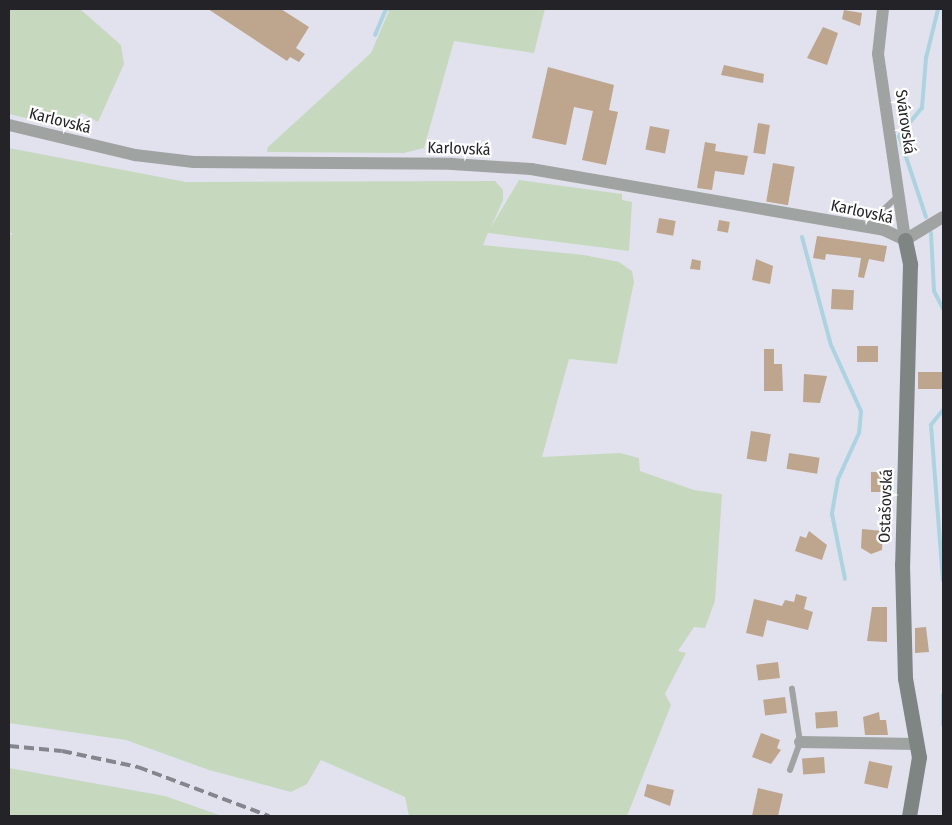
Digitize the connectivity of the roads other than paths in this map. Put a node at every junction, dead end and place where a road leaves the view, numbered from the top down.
1 (883, 9) edge
2 (9, 125) edge
3 (899, 195) junction
4 (943, 217) edge
5 (865, 227) junction
6 (905, 240) junction
7 (792, 689) dead end
8 (800, 742) junction
9 (917, 744) junction
10 (790, 770) dead end
11 (909, 816) edge

1 - 3 street, Svárovská
2 - 5 street, Karlovská
3 - 5 lane
3 - 6 street, Svárovská
4 - 6 street
5 - 6 street, Karlovská
6 - 9 street, Ostašovská
7 - 8 lane
8 - 9 street
8 - 10 lane
9 - 11 street, Ostašovská

